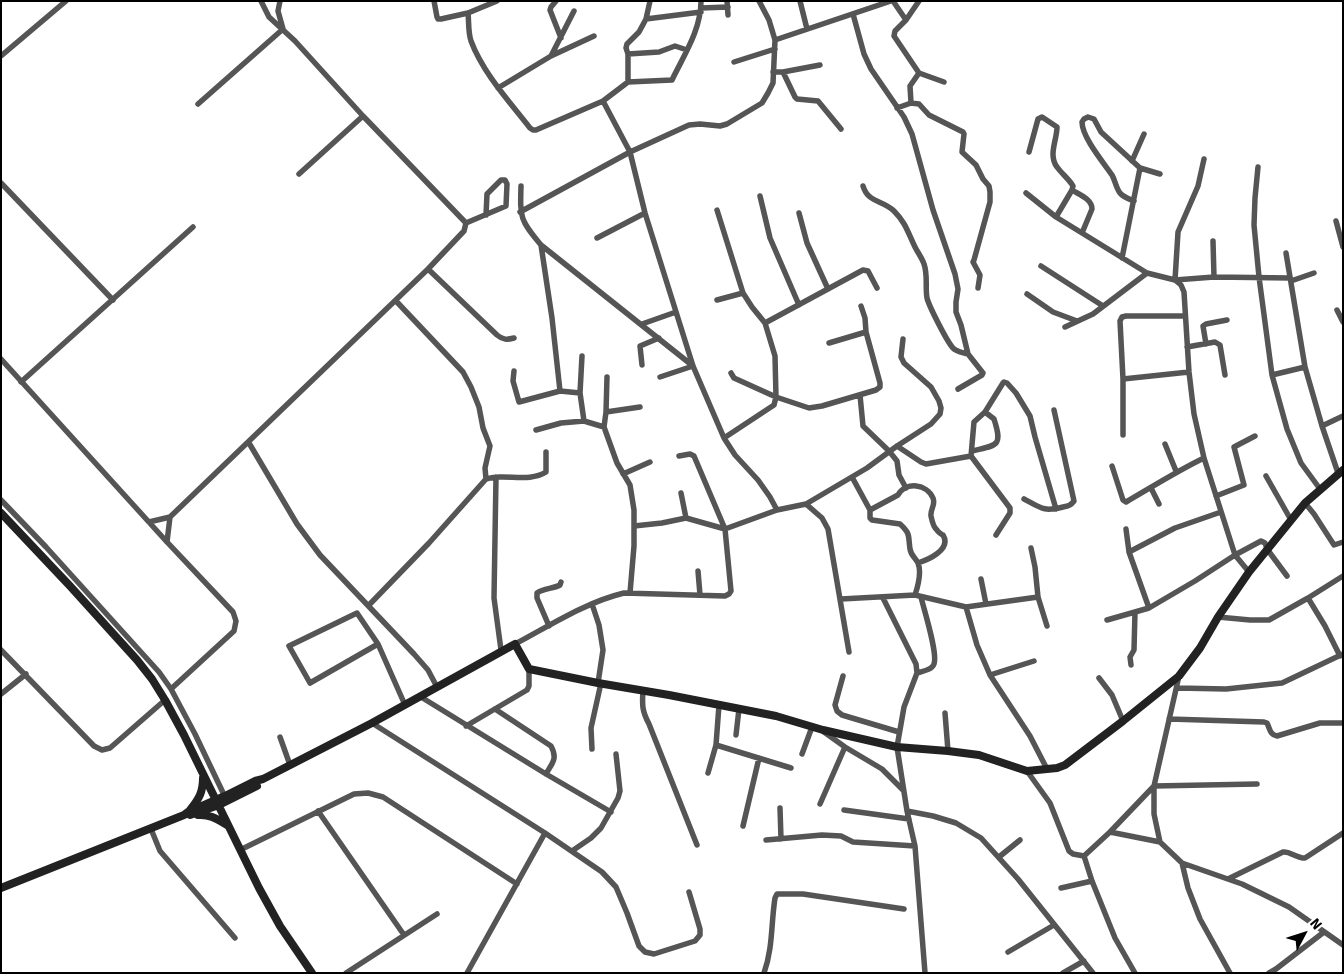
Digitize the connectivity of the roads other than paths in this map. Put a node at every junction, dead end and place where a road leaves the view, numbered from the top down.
1 (66, 1) edge
2 (261, 1) edge
3 (280, 1) edge
4 (434, 1) edge
5 (497, 1) edge
6 (546, 1) edge
7 (556, 1) edge
8 (650, 1) edge
9 (701, 1) edge
10 (760, 1) edge
11 (800, 1) edge
12 (892, 1) edge
13 (919, 1) edge
14 (727, 4) edge
15 (551, 7) junction
16 (701, 10) junction
17 (574, 11) dead end
18 (468, 14) junction
19 (853, 14) junction
20 (728, 15) dead end
21 (646, 19) junction
22 (906, 20) junction
23 (282, 29) junction
24 (808, 29) junction
25 (594, 36) dead end
26 (560, 38) junction
27 (775, 40) junction
28 (775, 49) junction
29 (687, 50) junction
30 (628, 54) junction
31 (1, 56) edge
32 (551, 56) junction
33 (734, 62) dead end
34 (820, 65) dead end
35 (773, 72) junction
36 (783, 72) junction
37 (919, 74) junction
38 (628, 82) junction
39 (944, 82) dead end
40 (498, 88) junction
41 (603, 101) junction
42 (911, 103) junction
43 (198, 104) dead end
44 (897, 108) junction
45 (363, 116) junction
46 (841, 129) dead end
47 (1144, 134) dead end
48 (630, 152) junction
49 (1029, 152) dead end
50 (1204, 159) dead end
51 (1132, 161) junction
52 (1258, 167) dead end
53 (1140, 168) junction
54 (299, 174) dead end
55 (1160, 174) dead end
56 (1, 183) edge
57 (521, 186) dead end
58 (863, 186) dead end
59 (1072, 190) junction
60 (1026, 193) dead end
61 (760, 196) dead end
62 (1134, 201) junction
63 (717, 210) dead end
64 (520, 212) junction
65 (645, 213) junction
66 (799, 213) dead end
67 (486, 215) junction
68 (1056, 217) junction
69 (1336, 221) dead end
70 (466, 224) junction
71 (192, 227) dead end
72 (1082, 233) junction
73 (596, 238) dead end
74 (1213, 242) dead end
75 (541, 245) junction
76 (1343, 246) edge
77 (1286, 253) dead end
78 (1122, 258) junction
79 (1041, 266) dead end
80 (428, 269) junction
81 (1147, 273) junction
82 (1314, 274) dead end
83 (1258, 277) junction
84 (1214, 278) junction
85 (1290, 279) junction
86 (1175, 280) junction
87 (877, 288) dead end
88 (978, 288) dead end
89 (828, 289) junction
90 (743, 293) junction
91 (1027, 294) dead end
92 (113, 300) junction
93 (717, 300) dead end
94 (396, 301) junction
95 (799, 305) junction
96 (861, 306) dead end
97 (1103, 306) junction
98 (1337, 310) dead end
99 (676, 312) junction
100 (1185, 316) junction
101 (1227, 320) dead end
102 (1077, 321) junction
103 (765, 322) junction
104 (1343, 322) edge
105 (642, 324) junction
106 (1065, 327) dead end
107 (866, 332) junction
108 (514, 338) dead end
109 (659, 338) junction
110 (904, 339) dead end
111 (829, 344) dead end
112 (1206, 344) junction
113 (1187, 347) junction
114 (968, 354) junction
115 (582, 356) dead end
116 (1, 359) edge
117 (642, 366) dead end
118 (693, 366) junction
119 (1305, 367) junction
120 (514, 371) dead end
121 (1189, 372) junction
122 (731, 373) dead end
123 (1225, 375) dead end
124 (1272, 375) junction
125 (607, 377) dead end
126 (660, 377) dead end
127 (1123, 379) junction
128 (21, 382) junction
129 (958, 389) dead end
130 (560, 391) junction
131 (580, 394) junction
132 (860, 395) junction
133 (776, 397) junction
134 (640, 407) dead end
135 (1054, 410) dead end
136 (606, 412) junction
137 (985, 412) junction
138 (1343, 416) edge
139 (584, 421) junction
140 (1322, 426) junction
141 (604, 427) junction
142 (536, 430) dead end
143 (1123, 435) dead end
144 (1254, 436) dead end
145 (724, 438) junction
146 (249, 443) junction
147 (1165, 444) dead end
148 (897, 446) junction
149 (890, 451) junction
150 (546, 452) dead end
151 (972, 453) junction
152 (679, 456) dead end
153 (1204, 458) junction
154 (650, 462) dead end
155 (1112, 466) dead end
156 (1176, 471) junction
157 (1340, 471) edge
158 (623, 474) junction
159 (1266, 476) dead end
160 (496, 477) junction
161 (852, 477) junction
162 (486, 479) junction
163 (906, 488) junction
164 (1151, 488) junction
165 (1320, 489) junction
166 (681, 494) dead end
167 (1216, 496) junction
168 (1024, 499) dead end
169 (1, 500) edge
170 (1305, 503) junction
171 (806, 504) junction
172 (1159, 504) dead end
173 (1056, 509) junction
174 (777, 510) junction
175 (870, 510) junction
176 (1221, 512) junction
177 (1, 513) edge
178 (170, 517) junction
179 (686, 518) junction
180 (1291, 520) junction
181 (149, 522) junction
182 (634, 526) junction
183 (725, 529) junction
184 (1126, 529) dead end
185 (996, 535) dead end
186 (167, 542) junction
187 (1343, 542) edge
188 (1031, 548) dead end
189 (1267, 549) junction
190 (1129, 552) junction
191 (1235, 554) junction
192 (918, 563) junction
193 (698, 571) dead end
194 (1249, 572) junction
195 (1288, 576) dead end
196 (1343, 576) edge
197 (981, 579) dead end
198 (561, 582) dead end
199 (630, 593) junction
200 (700, 595) junction
201 (918, 596) junction
202 (1038, 597) junction
203 (882, 598) junction
204 (1308, 598) junction
205 (841, 599) junction
206 (592, 604) junction
207 (986, 604) junction
208 (369, 605) junction
209 (966, 607) junction
210 (1150, 608) junction
211 (1134, 612) junction
212 (1218, 617) junction
213 (1107, 620) dead end
214 (549, 626) junction
215 (1047, 626) dead end
216 (120, 627) junction
217 (112, 633) junction
218 (378, 644) junction
219 (515, 644) junction
220 (1, 650) edge
221 (501, 650) junction
222 (849, 652) dead end
223 (1341, 655) edge
224 (1034, 661) dead end
225 (1131, 665) dead end
226 (529, 669) junction
227 (917, 673) junction
228 (26, 674) junction
229 (990, 675) junction
230 (843, 676) dead end
231 (1179, 676) junction
232 (1099, 678) dead end
233 (600, 683) junction
234 (437, 687) junction
235 (171, 688) junction
236 (1177, 688) junction
237 (643, 690) junction
238 (1, 694) edge
239 (421, 697) junction
240 (165, 700) junction
241 (719, 705) junction
242 (405, 706) junction
243 (495, 709) junction
244 (739, 709) junction
245 (945, 712) dead end
246 (1169, 719) junction
247 (1123, 721) junction
248 (372, 723) junction
249 (1343, 723) edge
250 (466, 726) junction
251 (812, 727) junction
252 (823, 730) junction
253 (899, 732) junction
254 (736, 735) dead end
255 (280, 737) dead end
256 (716, 745) junction
257 (897, 746) junction
258 (845, 747) junction
259 (592, 748) dead end
260 (948, 751) junction
261 (616, 754) dead end
262 (802, 754) dead end
263 (759, 758) junction
264 (290, 765) junction
265 (791, 768) dead end
266 (1047, 770) junction
267 (1027, 771) junction
268 (708, 773) dead end
269 (546, 774) junction
270 (203, 776) junction
271 (1257, 784) dead end
272 (1154, 786) junction
273 (904, 791) junction
274 (226, 798) junction
275 (217, 802) junction
276 (820, 804) dead end
277 (780, 808) dead end
278 (844, 810) dead end
279 (318, 811) junction
280 (907, 811) junction
281 (611, 812) junction
282 (187, 814) junction
283 (909, 819) junction
284 (228, 826) junction
285 (744, 826) dead end
286 (151, 829) junction
287 (1110, 832) junction
288 (545, 833) junction
289 (1343, 833) edge
290 (781, 839) junction
291 (766, 840) dead end
292 (1020, 840) dead end
293 (1160, 842) junction
294 (698, 845) dead end
295 (915, 846) junction
296 (240, 850) junction
297 (572, 851) junction
298 (1084, 856) junction
299 (999, 857) junction
300 (1182, 863) junction
301 (1228, 879) junction
302 (1092, 881) junction
303 (517, 884) junction
304 (1, 888) edge
305 (1061, 888) dead end
306 (689, 892) dead end
307 (904, 909) dead end
308 (437, 914) dead end
309 (1054, 925) junction
310 (1324, 932) junction
311 (404, 935) junction
312 (235, 938) dead end
313 (1343, 945) edge
314 (1008, 952) dead end
315 (1084, 961) junction
316 (312, 973) edge
317 (346, 973) edge
318 (467, 973) edge
319 (764, 973) edge
320 (925, 973) edge
321 (1063, 973) edge
322 (1094, 973) edge
323 (1135, 973) edge
324 (1230, 973) edge
325 (1269, 973) edge

1 - 31 street
2 - 23 street
3 - 23 street
4 - 18 street
5 - 18 street
6 - 15 street
7 - 15 street
8 - 21 street
9 - 16 street
10 - 27 street
11 - 24 street
12 - 19 street
12 - 22 street
13 - 22 street
14 - 16 street
14 - 20 street
15 - 26 street
16 - 21 street
16 - 29 street
17 - 26 street
18 - 40 street
19 - 24 street
19 - 44 street
21 - 30 street
22 - 37 street
23 - 43 street
23 - 45 street
24 - 27 street
25 - 32 street
26 - 32 street
27 - 28 street
28 - 33 street
28 - 35 street
29 - 30 street
29 - 38 street
30 - 38 street
32 - 40 street
34 - 36 street
35 - 36 street
35 - 48 street
36 - 46 street
37 - 39 street
37 - 42 street
38 - 41 street
40 - 41 street
41 - 48 street
42 - 44 street
42 - 88 street
44 - 114 street
45 - 54 street
45 - 70 street
47 - 51 street
48 - 64 street
48 - 65 street
49 - 59 street
50 - 86 street
51 - 53 street
51 - 62 street
52 - 83 street
53 - 55 street
53 - 62 street
56 - 92 street
57 - 64 street
58 - 114 street
59 - 68 street
59 - 72 street
60 - 68 street
61 - 95 street
62 - 78 street
63 - 90 street
64 - 75 street
65 - 73 street
65 - 99 street
66 - 89 street
67 - 67 street
67 - 70 street
68 - 72 street
69 - 76 street
70 - 80 street
71 - 92 street
72 - 78 street
74 - 84 street
75 - 105 street
75 - 130 street
77 - 85 street
78 - 81 street
79 - 97 street
80 - 94 street
80 - 108 street
81 - 86 street
81 - 97 street
82 - 85 street
83 - 84 street
83 - 85 street
83 - 124 street
84 - 86 street
85 - 119 street
86 - 100 street
87 - 89 street
89 - 95 street
90 - 93 street
90 - 103 street
91 - 102 street
92 - 128 street
94 - 146 street
94 - 162 street
95 - 103 street
96 - 107 street
97 - 102 street
98 - 104 street
99 - 105 street
99 - 118 street
100 - 113 street
100 - 127 street
101 - 112 street
102 - 106 street
103 - 133 street
105 - 109 street
107 - 111 street
107 - 132 street
109 - 117 street
109 - 118 street
110 - 148 street
112 - 113 street
112 - 123 street
113 - 121 street
114 - 129 street
115 - 131 street
116 - 128 street
118 - 126 street
118 - 145 street
119 - 124 street
119 - 140 street
120 - 130 street
121 - 127 street
121 - 153 street
122 - 133 street
124 - 165 street
125 - 136 street
127 - 143 street
128 - 181 street
130 - 131 street
131 - 139 street
132 - 133 street
132 - 149 street
133 - 145 street
134 - 136 street
135 - 173 street
136 - 141 street
137 - 151 street
137 - 151 street
137 - 173 street
138 - 140 street
139 - 141 street
139 - 142 street
140 - 157 street
141 - 158 street
144 - 167 street
145 - 174 street
146 - 178 street
146 - 208 street
147 - 156 street
148 - 149 street
148 - 151 street
149 - 161 street
149 - 163 street
150 - 160 street
151 - 185 street
152 - 183 street
153 - 156 street
153 - 167 street
154 - 158 street
155 - 164 street
156 - 164 street
157 - 165 main road
158 - 182 street
159 - 180 street
160 - 162 street
160 - 221 street
161 - 171 street
161 - 175 street
162 - 208 street
163 - 175 street
163 - 192 street
164 - 172 street
165 - 170 main road
166 - 179 street
167 - 176 street
168 - 173 street
169 - 216 street
170 - 180 main road
170 - 187 street
171 - 174 street
171 - 205 street
174 - 183 street
175 - 192 street
176 - 190 street
176 - 191 street
177 - 217 main road
178 - 181 street
178 - 186 street
179 - 182 street
179 - 183 street
180 - 189 main road
181 - 186 street
182 - 199 street
183 - 200 street
184 - 190 street
186 - 235 street
188 - 202 street
189 - 191 street
189 - 194 main road
189 - 195 street
190 - 210 street
191 - 194 street
191 - 210 street
192 - 201 street
193 - 200 street
194 - 212 main road
196 - 204 street
197 - 207 street
198 - 214 street
199 - 200 street
199 - 206 street
201 - 203 street
201 - 209 street
201 - 227 street
202 - 207 street
202 - 215 street
203 - 205 street
203 - 227 street
204 - 212 street
204 - 223 street
205 - 222 street
206 - 214 street
206 - 233 street
207 - 209 street
208 - 234 street
209 - 229 street
210 - 211 street
211 - 213 street
211 - 225 street
212 - 231 main road
214 - 219 street
216 - 217 street
216 - 235 street
217 - 240 main road
218 - 218 street
218 - 242 street
219 - 221 main road
219 - 226 main road
220 - 228 street
221 - 234 main road
223 - 236 street
224 - 229 street
226 - 233 main road
226 - 243 street
227 - 253 street
228 - 238 street
228 - 240 street
229 - 266 street
230 - 253 street
231 - 236 street
231 - 247 main road
232 - 247 street
233 - 237 main road
233 - 259 street
234 - 239 main road
235 - 274 street
236 - 246 street
237 - 241 main road
237 - 294 street
239 - 242 main road
239 - 250 street
240 - 270 main road
241 - 244 main road
241 - 256 street
242 - 248 main road
243 - 250 street
243 - 269 street
244 - 251 main road
244 - 254 street
245 - 260 street
246 - 249 street
246 - 272 street
247 - 266 main road
248 - 264 main road
248 - 288 street
250 - 269 street
251 - 252 main road
251 - 262 street
252 - 257 main road
252 - 258 street
253 - 257 street
255 - 264 street
256 - 263 street
256 - 268 street
257 - 260 main road
257 - 273 street
258 - 273 street
258 - 276 street
260 - 267 main road
261 - 281 street
263 - 265 street
263 - 285 street
264 - 274 main road
266 - 267 main road
267 - 298 street
269 - 281 street
270 - 275 main road
270 - 282 main road
271 - 272 street
272 - 287 street
272 - 293 street
273 - 280 street
274 - 275 main road
275 - 282 main road
275 - 284 main road
277 - 290 street
278 - 283 street
279 - 296 street
279 - 303 street
279 - 311 street
280 - 283 street
280 - 299 street
281 - 297 street
282 - 284 main road
282 - 286 main road
283 - 295 street
284 - 296 main road
286 - 304 main road
286 - 312 street
287 - 293 street
287 - 298 street
288 - 297 street
288 - 303 street
289 - 301 street
290 - 291 street
290 - 295 street
292 - 299 street
293 - 300 street
295 - 320 street
296 - 316 main road
297 - 306 street
298 - 302 street
299 - 309 street
300 - 301 street
300 - 324 street
301 - 310 street
302 - 305 street
302 - 323 street
303 - 318 street
307 - 319 street
308 - 311 street
309 - 314 street
309 - 315 street
310 - 313 street
310 - 325 street
311 - 317 street
315 - 321 street
315 - 322 street

